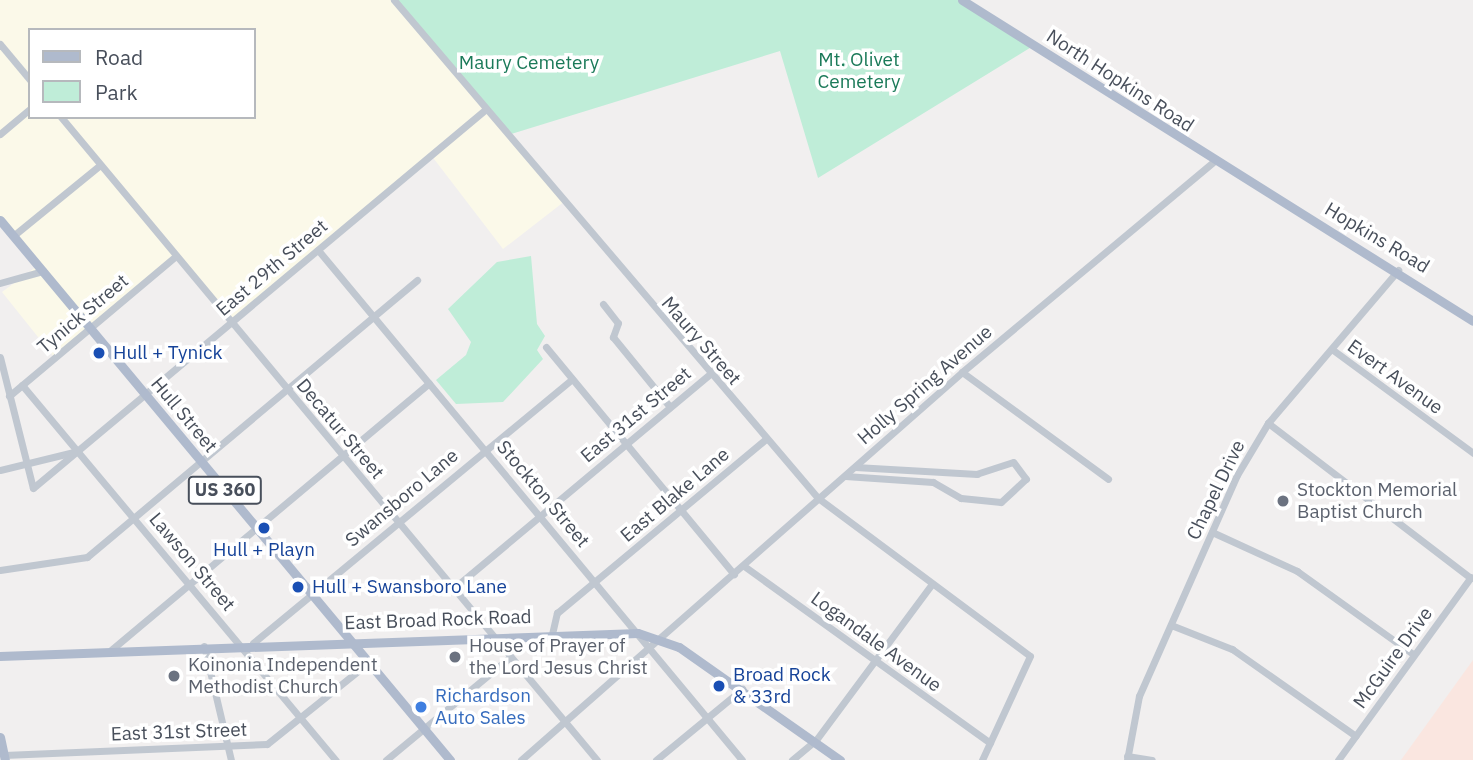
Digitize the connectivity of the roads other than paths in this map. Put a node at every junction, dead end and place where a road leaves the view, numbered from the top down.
1 (394, 0) edge
2 (962, 0) edge
3 (0, 44) edge
4 (28, 78) edge
5 (486, 109) junction
6 (28, 111) edge
7 (63, 119) edge
8 (0, 134) edge
9 (1213, 162) junction
10 (100, 164) junction
11 (1260, 189) joint
12 (0, 220) edge
13 (13, 236) junction
14 (318, 250) junction
15 (176, 256) junction
16 (1398, 270) junction
17 (43, 271) junction
18 (417, 280) dead end
19 (0, 283) edge
20 (603, 304) dead end
21 (372, 316) junction
22 (1473, 321) edge
23 (231, 322) junction
24 (89, 330) junction
25 (545, 347) dead end
26 (1333, 350) junction
27 (0, 357) edge
28 (962, 372) junction
29 (709, 375) junction
30 (572, 379) junction
31 (429, 383) junction
32 (22, 385) junction
33 (286, 389) junction
34 (145, 395) junction
35 (9, 396) junction
36 (670, 407) junction
37 (1268, 423) junction
38 (765, 440) junction
39 (627, 443) junction
40 (485, 449) junction
41 (78, 451) junction
42 (1473, 453) edge
43 (342, 455) junction
44 (201, 461) junction
45 (26, 464) junction
46 (855, 467) junction
47 (0, 470) edge
48 (844, 476) junction
49 (1108, 479) dead end
50 (818, 498) junction
51 (681, 510) junction
52 (540, 515) junction
53 (133, 517) junction
54 (398, 522) junction
55 (256, 528) junction
56 (1212, 532) junction
57 (744, 566) junction
58 (0, 570) edge
59 (734, 574) junction
60 (1472, 576) edge
61 (595, 582) junction
62 (932, 583) junction
63 (189, 584) junction
64 (454, 588) junction
65 (312, 593) junction
66 (1171, 625) junction
67 (633, 632) junction
68 (552, 634) junction
69 (493, 636) junction
70 (664, 640) junction
71 (351, 641) junction
72 (253, 643) junction
73 (239, 644) junction
74 (204, 645) junction
75 (111, 650) junction
76 (651, 652) junction
77 (1413, 654) junction
78 (0, 656) edge
79 (510, 657) junction
80 (875, 660) junction
81 (369, 663) junction
82 (742, 689) junction
83 (707, 718) junction
84 (301, 719) junction
85 (566, 723) junction
86 (424, 729) junction
87 (1356, 736) junction
88 (0, 737) edge
89 (816, 740) junction
90 (990, 743) junction
91 (228, 745) junction
92 (5, 758) edge
93 (1127, 758) edge
94 (231, 760) edge
95 (336, 760) edge
96 (386, 760) edge
97 (450, 760) edge
98 (521, 760) edge
99 (597, 760) edge
100 (656, 760) edge
101 (742, 760) edge
102 (792, 760) edge
103 (840, 760) edge
104 (982, 760) edge
105 (1152, 760) edge
106 (1338, 760) edge

1 - 5 street, Maury Street
2 - 9 main road, North Hopkins Road
3 - 4 street
5 - 14 street, East 29th Street
5 - 29 street, Maury Street
6 - 8 street
7 - 10 street, Decatur Street
9 - 11 main road, North Hopkins Road
9 - 28 street, Holly Spring Avenue
10 - 13 street
10 - 15 street, Decatur Street
11 - 16 main road, Hopkins Road
12 - 13 main road, Hull Street / US 360
13 - 17 main road, Hull Street / US 360
14 - 21 street, Stockton Street
14 - 23 street, East 29th Street
15 - 23 street, Decatur Street
15 - 24 street, Tynick Street
16 - 22 main road, Hopkins Road
16 - 26 street, Chapel Drive
17 - 19 street
17 - 24 main road, Hull Street / US 360
18 - 21 street
20 - 36 street
21 - 31 street, Stockton Street
21 - 33 street
23 - 33 street, Decatur Street
23 - 34 street, East 29th Street
24 - 32 street, Tynick Street
24 - 34 main road, Hull Street / US 360
25 - 30 street
26 - 37 street, Chapel Drive
26 - 42 street, Evert Avenue
27 - 35 street
28 - 46 street, Holly Spring Avenue
28 - 49 street
29 - 36 street, East 31st Street
29 - 38 street, Maury Street
30 - 39 street
30 - 40 street, Swansboro Lane
31 - 40 street, Stockton Street
31 - 43 street
32 - 35 street, Tynick Street
32 - 41 street, Lawson Street
33 - 43 street, Decatur Street
33 - 44 street
34 - 41 street, East 29th Street
34 - 44 main road, Hull Street / US 360
35 - 45 street
36 - 39 street, East 31st Street
37 - 56 street, Chapel Drive
37 - 60 street
38 - 50 street, Maury Street
38 - 51 street, East Blake Lane
39 - 51 street
39 - 52 street, East 31st Street
40 - 52 street, Stockton Street
40 - 54 street, Swansboro Lane
41 - 45 street, East 29th Street
41 - 45 street, East 29th Street
41 - 53 street, Lawson Street
43 - 54 street, Decatur Street
43 - 55 street
44 - 53 street
44 - 55 main road, Hull Street / US 360
45 - 47 street, East 29th Street
46 - 48 street, Holly Spring Avenue
46 - 48 street
48 - 50 street, Holly Spring Avenue
50 - 57 street, Holly Spring Avenue
50 - 62 street, Maury Street
51 - 59 street
51 - 61 street, East Blake Lane
52 - 61 street, Stockton Street
52 - 64 street, East 31st Street
53 - 58 street
53 - 63 street, Lawson Street
54 - 64 street, Decatur Street
54 - 65 street, Swansboro Lane
55 - 63 street
55 - 65 main road, Hull Street / US 360
56 - 66 street, Chapel Drive
56 - 77 street
57 - 59 street, Holly Spring Avenue
57 - 80 street, Logandale Avenue
59 - 70 street, Holly Spring Avenue
60 - 77 street, McGuire Drive
61 - 67 street, Stockton Street
61 - 68 street, East Blake Lane
62 - 80 street
62 - 90 street, Maury Street
63 - 73 street, Lawson Street
63 - 75 street
64 - 69 street, Decatur Street
65 - 71 main road, Hull Street / US 360
65 - 72 street, Swansboro Lane
66 - 87 street
66 - 93 street, Chapel Drive
67 - 68 main road, East Broad Rock Road
67 - 70 main road, East Broad Rock Road
67 - 76 street, Stockton Street
68 - 69 main road, East Broad Rock Road
69 - 71 main road, East Broad Rock Road
69 - 79 street, Decatur Street
70 - 76 street, Holly Spring Avenue
70 - 82 main road, East Broad Rock Road
71 - 72 main road, East Broad Rock Road
71 - 81 main road, Hull Street / US 360
72 - 73 main road, East Broad Rock Road
73 - 74 main road, East Broad Rock Road
73 - 84 street, Lawson Street
74 - 75 main road, East Broad Rock Road
74 - 91 street
75 - 78 main road, East Broad Rock Road
76 - 83 street, Stockton Street
76 - 85 street, Holly Spring Avenue
77 - 87 street, McGuire Drive
79 - 85 street, Decatur Street
79 - 86 street
80 - 89 street
80 - 90 street, Logandale Avenue
81 - 84 street, East 31st Street
81 - 86 main road, Hull Street / US 360
82 - 83 street
82 - 89 main road, East Broad Rock Road
83 - 100 street
83 - 101 street, Stockton Street
84 - 91 street, East 31st Street
84 - 95 street, Lawson Street
85 - 98 street, Holly Spring Avenue
85 - 99 street, Decatur Street
86 - 96 street
86 - 97 main road, Hull Street / US 360
87 - 106 street, McGuire Drive
88 - 92 main road
89 - 102 street
89 - 103 main road, East Broad Rock Road
90 - 104 street
91 - 92 street, East 31st Street
91 - 94 street
93 - 105 street

